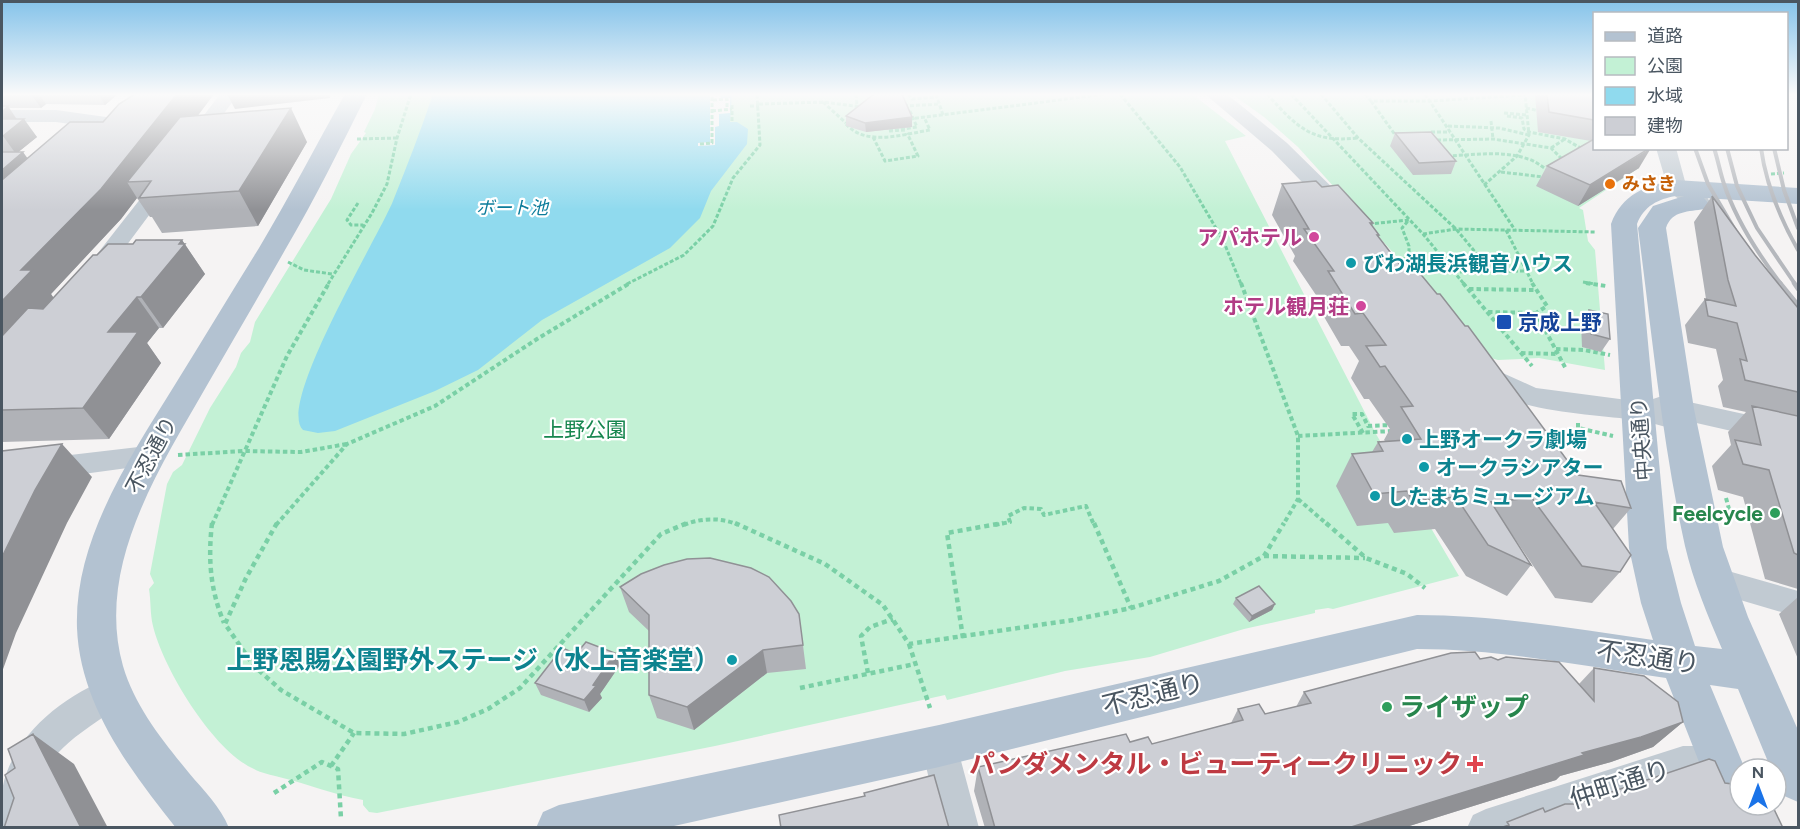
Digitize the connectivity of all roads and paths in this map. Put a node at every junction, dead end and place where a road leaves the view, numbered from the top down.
1 (1450, 132) edge
2 (95, 133) edge
3 (201, 133) edge
4 (336, 133) edge
5 (399, 133) edge
6 (712, 133) edge
7 (760, 133) edge
8 (853, 133) edge
9 (907, 133) joint
10 (1152, 133) edge
11 (1264, 133) edge
12 (1306, 133) edge
13 (1328, 133) edge
14 (1354, 133) edge
15 (1393, 133) edge
16 (1437, 133) edge
17 (1491, 133) edge
18 (1521, 133) edge
19 (1553, 133) edge
20 (1529, 134) junction
21 (1554, 136) junction
22 (873, 137) junction
23 (89, 138) edge
24 (397, 138) junction
25 (1358, 138) junction
26 (357, 139) dead end
27 (1455, 139) junction
28 (1492, 139) junction
29 (1565, 139) junction
30 (1337, 142) junction
31 (1524, 143) junction
32 (700, 144) dead end
33 (1401, 144) edge
34 (1551, 148) junction
35 (1667, 150) edge
36 (1443, 156) edge
37 (1465, 156) junction
38 (1517, 156) junction
39 (1588, 156) edge
40 (1540, 167) junction
41 (1550, 167) edge
42 (1568, 167) edge
43 (1500, 171) junction
44 (1555, 173) edge
45 (1784, 173) dead end
46 (1771, 174) dead end
47 (1547, 177) edge
48 (1484, 185) junction
49 (1798, 195) edge
50 (358, 202) dead end
51 (1698, 209) junction
52 (1798, 209) edge
53 (1409, 220) junction
54 (1359, 224) joint
55 (363, 225) junction
56 (1456, 229) junction
57 (1506, 230) junction
58 (1515, 230) junction
59 (1595, 232) dead end
60 (1423, 234) junction
61 (1397, 260) edge
62 (288, 262) dead end
63 (1526, 271) junction
64 (1454, 272) junction
65 (1491, 272) junction
66 (332, 274) junction
67 (1583, 282) dead end
68 (1606, 286) dead end
69 (81, 290) edge
70 (1468, 290) junction
71 (1536, 290) junction
72 (1487, 312) junction
73 (1536, 314) junction
74 (1555, 348) junction
75 (1521, 353) junction
76 (1468, 354) edge
77 (1558, 354) junction
78 (1610, 355) dead end
79 (1532, 366) dead end
80 (1566, 369) dead end
81 (1679, 415) junction
82 (1631, 416) junction
83 (1577, 417) dead end
84 (1397, 424) dead end
85 (1400, 431) edge
86 (1363, 434) junction
87 (1298, 436) junction
88 (1798, 436) edge
89 (347, 444) junction
90 (243, 451) junction
91 (147, 457) junction
92 (2, 474) edge
93 (1724, 492) dead end
94 (1298, 499) junction
95 (1736, 515) dead end
96 (1264, 556) junction
97 (1366, 558) junction
98 (1714, 580) junction
99 (1425, 588) dead end
100 (1798, 604) edge
101 (1131, 608) junction
102 (893, 619) junction
103 (225, 624) junction
104 (963, 638) junction
105 (909, 644) junction
106 (1680, 661) junction
107 (915, 664) junction
108 (1751, 672) junction
109 (868, 673) junction
110 (800, 688) dead end
111 (112, 693) junction
112 (934, 727) junction
113 (354, 733) junction
114 (1720, 763) junction
115 (331, 766) junction
116 (1798, 780) edge
117 (274, 793) dead end
118 (341, 819) dead end
119 (1523, 822) edge
120 (19, 828) edge
121 (206, 828) edge
122 (559, 828) edge
123 (960, 828) edge
124 (1486, 828) edge
125 (1749, 828) edge

1 - 27 path
2 - 23 street
3 - 69 street
4 - 91 main road, 不忍通り
5 - 24 path
6 - 32 path
7 - 89 path
8 - 22 path
9 - 22 path
9 - 22 path
10 - 87 path
11 - 54 street
12 - 30 path
13 - 30 path
14 - 25 path
15 - 33 path
16 - 27 path
17 - 28 path
18 - 20 path
19 - 21 path
20 - 21 path
20 - 31 path
21 - 29 path
24 - 26 path
24 - 55 path
25 - 30 path
25 - 56 path
27 - 28 path
27 - 37 path
28 - 31 path
29 - 34 path
29 - 39 path
30 - 53 path
31 - 34 path
31 - 38 path
34 - 42 path
35 - 51 street
36 - 37 path
37 - 38 path
37 - 48 path
38 - 40 path
38 - 43 path
40 - 41 path
40 - 44 path
43 - 47 path
43 - 48 path
45 - 46 path
48 - 58 path
49 - 51 main road, 中央通り
50 - 55 path
51 - 52 main road, 中央通り
51 - 81 main road, 中央通り
51 - 82 main road, 中央通り
53 - 54 path
53 - 60 path
53 - 61 path
55 - 66 path
56 - 57 path
56 - 60 path
56 - 65 path
57 - 58 path
57 - 63 path
58 - 59 path
60 - 64 path
62 - 66 path
63 - 65 path
63 - 71 path
64 - 65 path
64 - 70 path
66 - 90 path
67 - 68 path
70 - 71 path
70 - 72 path
71 - 73 path
72 - 73 path
72 - 75 path
73 - 74 path
74 - 77 path
74 - 78 path
75 - 77 path
75 - 79 path
76 - 82 street
77 - 80 path
81 - 82 street
81 - 88 street
81 - 98 main road, 中央通り
82 - 83 path
82 - 106 main road, 中央通り
84 - 86 path
85 - 86 path
86 - 87 path
87 - 94 path
89 - 90 path
89 - 103 path
90 - 91 path
90 - 103 path
91 - 92 street
91 - 111 main road, 不忍通り
93 - 95 path
94 - 96 path
94 - 97 path
96 - 97 path
96 - 101 path
97 - 99 path
98 - 100 street
98 - 108 main road, 中央通り
101 - 104 path
101 - 104 path
102 - 105 path
102 - 109 path
102 - 113 path
103 - 113 path
104 - 105 path
105 - 107 path
106 - 108 main road, 不忍通り
106 - 112 main road, 不忍通り
106 - 114 main road, 中央通り
107 - 109 path
107 - 112 path
108 - 116 main road, 中央通り
109 - 110 path
111 - 120 street
111 - 121 main road, 不忍通り
112 - 122 main road, 不忍通り
112 - 123 street
113 - 115 path
114 - 119 street, 仲町通り
114 - 125 main road, 中央通り
115 - 117 path
115 - 118 path
119 - 124 street, 仲町通り

